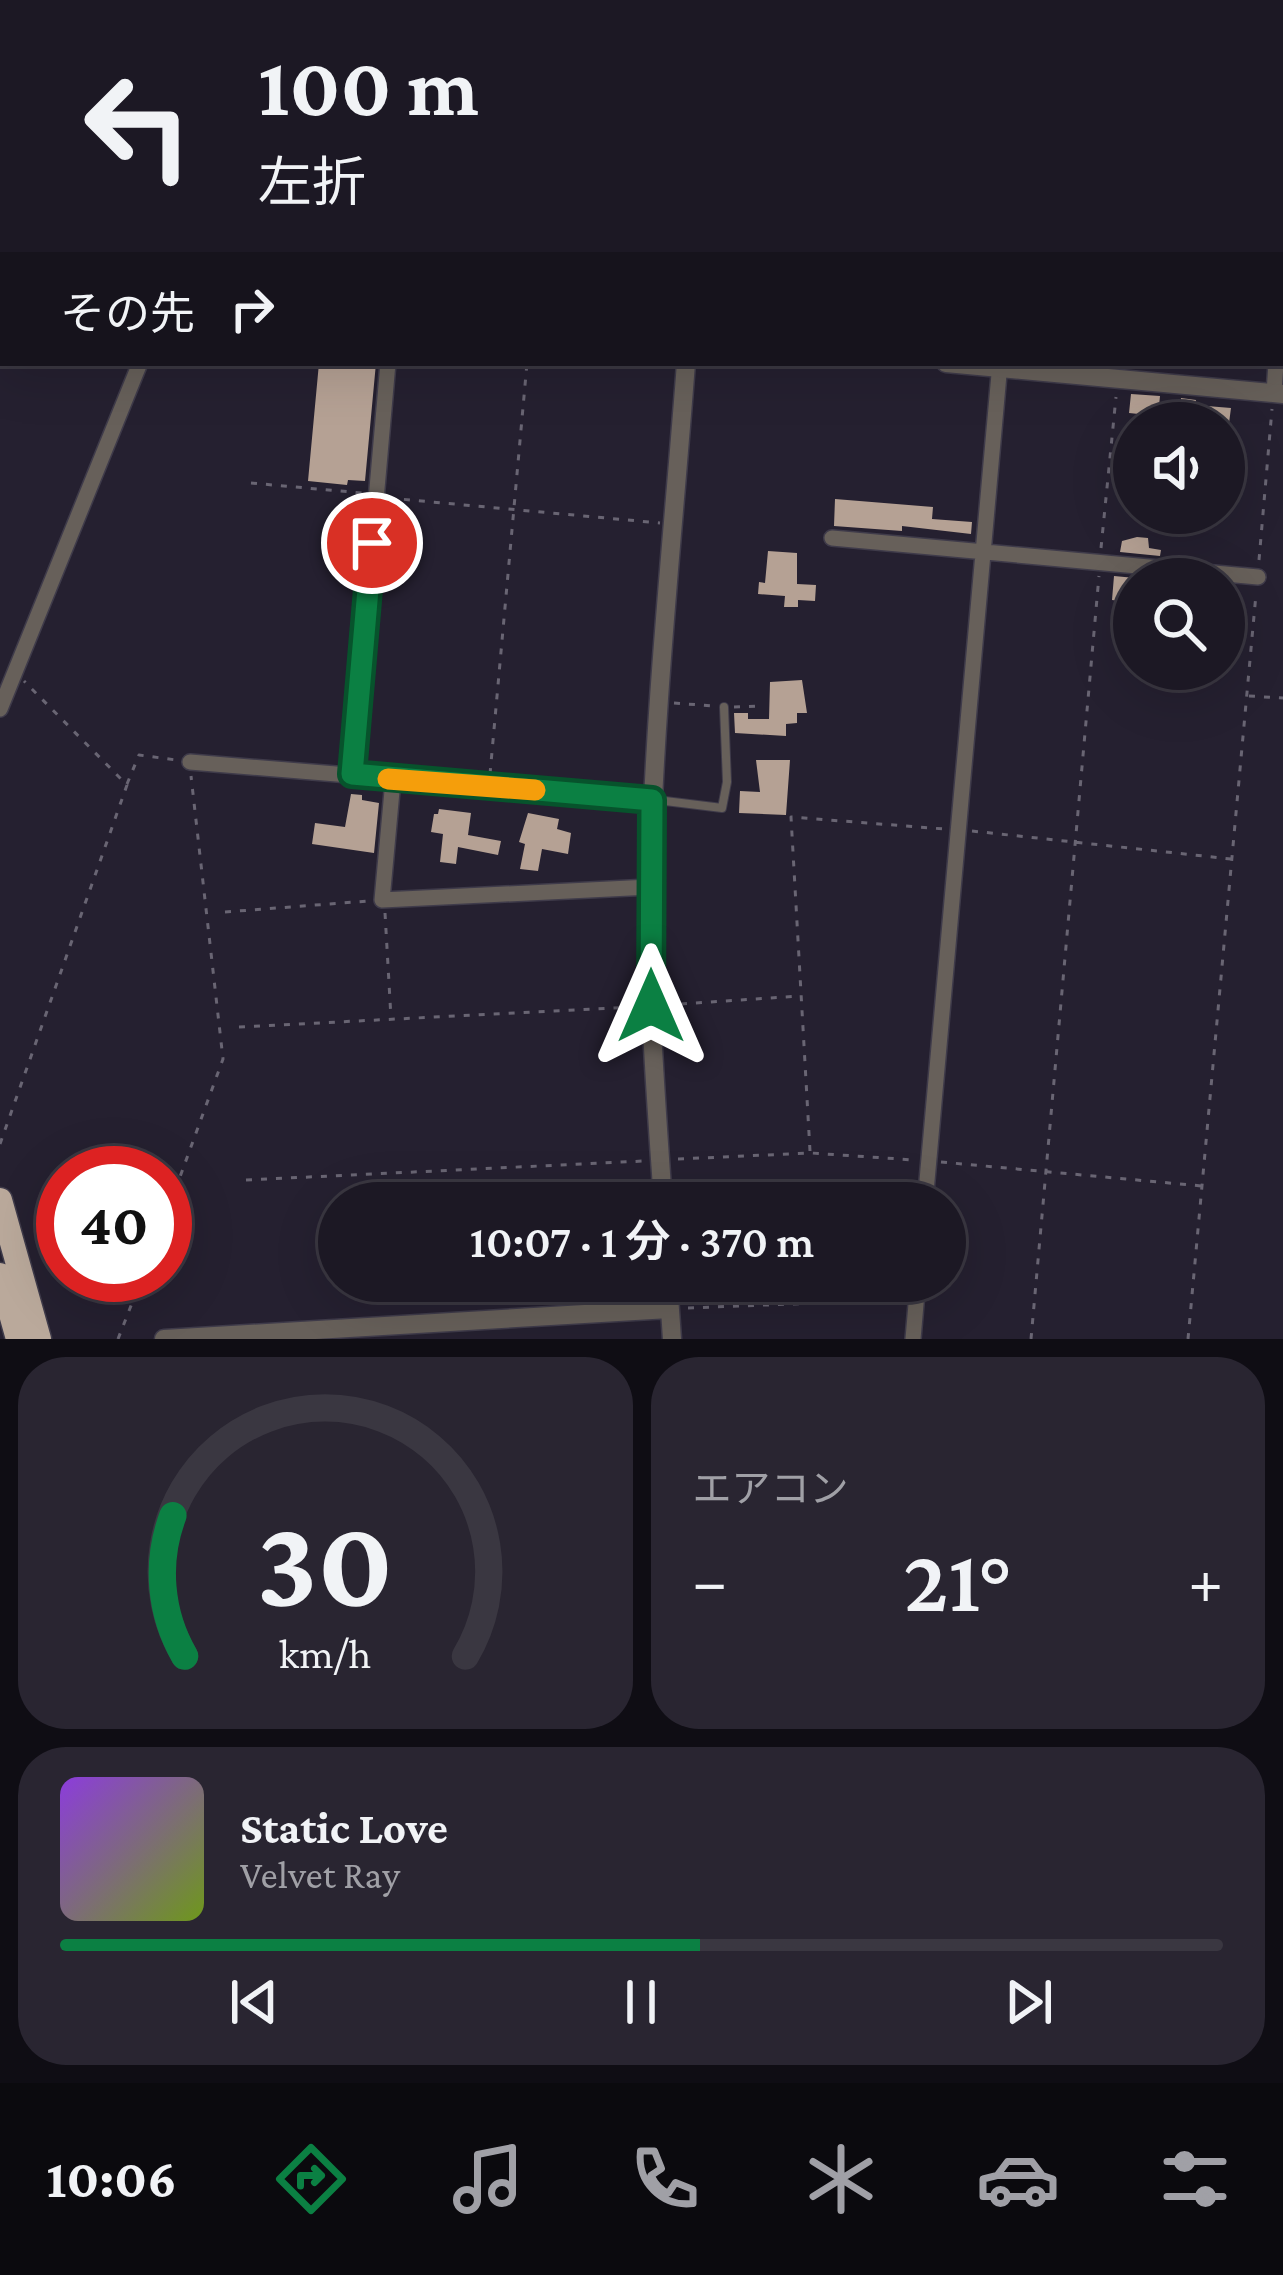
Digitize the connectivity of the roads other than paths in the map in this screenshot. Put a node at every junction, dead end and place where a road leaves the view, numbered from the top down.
1 (139, 366) edge
2 (388, 366) edge
3 (686, 366) edge
4 (999, 366) edge
5 (1119, 370) edge
6 (1278, 393) edge
7 (832, 538) dead end
8 (981, 552) junction
9 (1258, 577) road end
10 (724, 707) road end
11 (0, 709) edge
12 (190, 762) road end
13 (352, 774) junction
14 (392, 780) junction
15 (652, 800) junction
16 (650, 887) junction
17 (662, 1182) edge
18 (927, 1182) edge
19 (0, 1200) edge
20 (0, 1275) edge
21 (669, 1302) edge
22 (916, 1302) edge
23 (669, 1309) junction
24 (18, 1339) edge
25 (39, 1339) edge
26 (164, 1339) edge
27 (672, 1339) edge
28 (913, 1339) edge

1 - 11 street
2 - 13 street
3 - 15 street
4 - 5 street
4 - 8 street
5 - 6 street
7 - 8 street
8 - 9 street
8 - 18 street
10 - 15 lane
12 - 13 street
13 - 14 street
14 - 15 street
14 - 16 street
15 - 16 street
16 - 17 street
19 - 25 highway
20 - 24 highway
21 - 23 street
22 - 28 street
23 - 26 street
23 - 27 street

